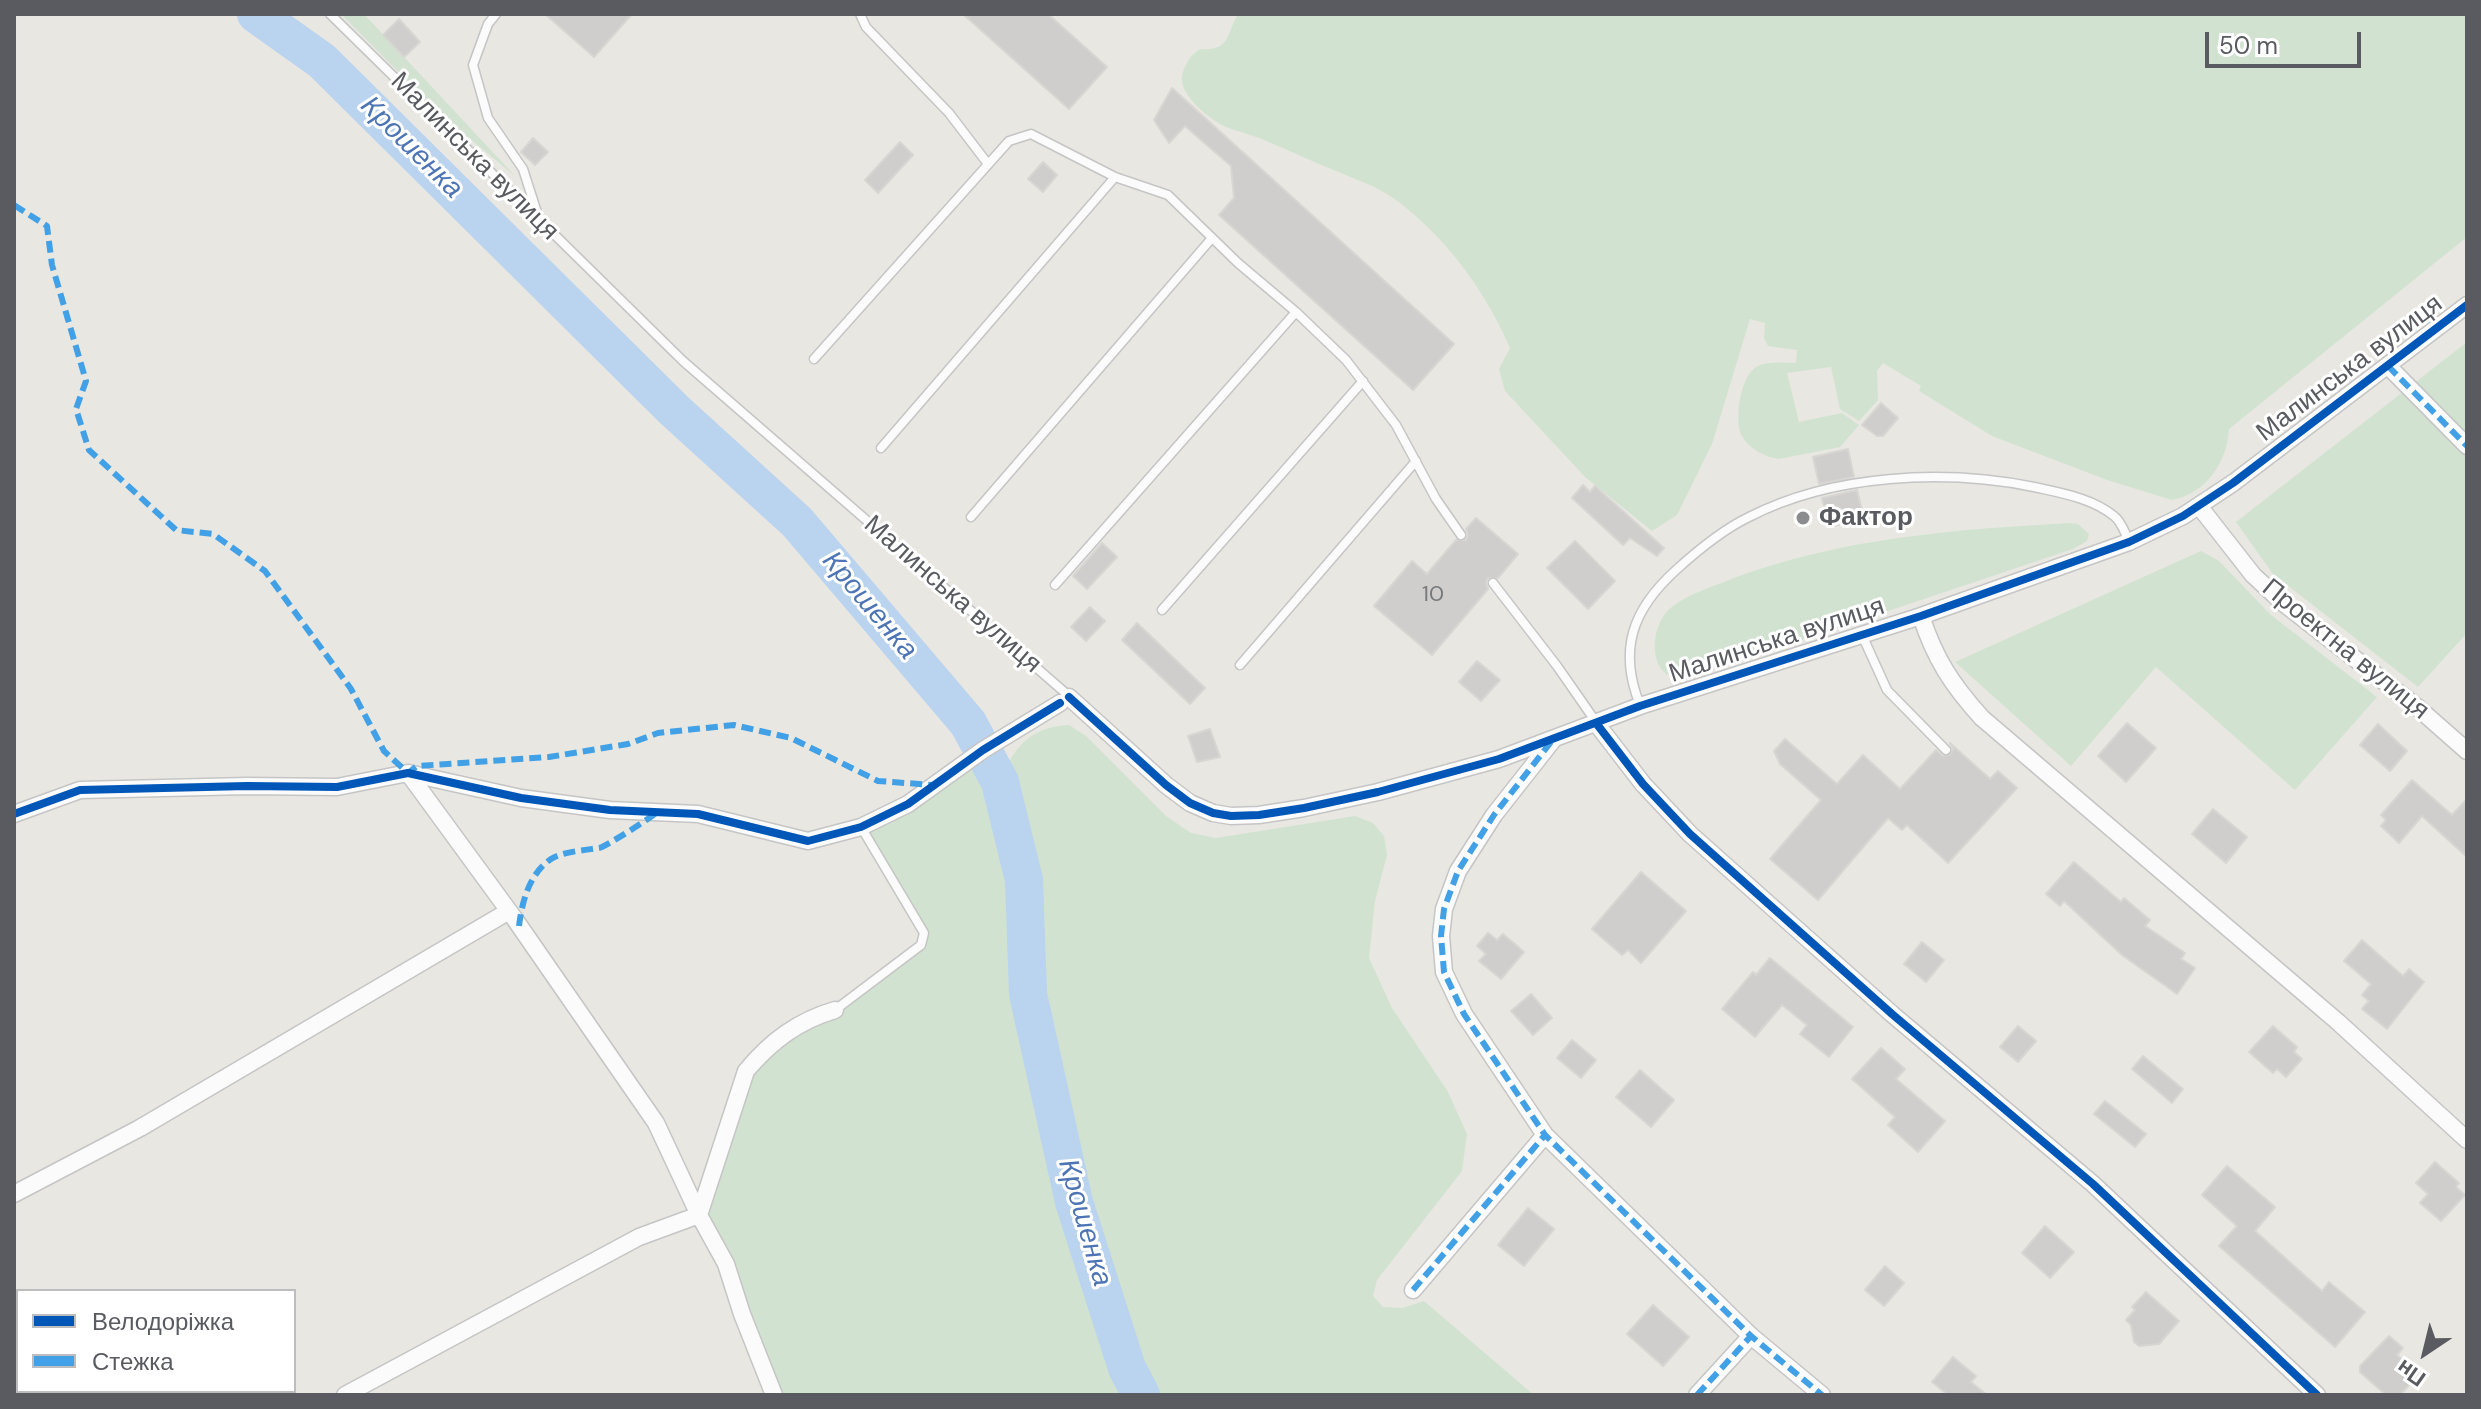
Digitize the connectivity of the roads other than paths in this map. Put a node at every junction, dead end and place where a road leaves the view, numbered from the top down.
1 (330, 14) edge
2 (496, 14) edge
3 (860, 14) edge
4 (988, 164) junction
5 (1115, 177) junction
6 (540, 223) junction
7 (1212, 238) junction
8 (2467, 305) edge
9 (1296, 312) junction
10 (814, 359) dead end
11 (2388, 366) junction
12 (1363, 381) junction
13 (2467, 446) edge
14 (881, 448) dead end
15 (1416, 461) junction
16 (2199, 506) junction
17 (971, 517) dead end
18 (1461, 535) dead end
19 (2129, 542) junction
20 (1493, 583) dead end
21 (1055, 585) dead end
22 (1162, 610) dead end
23 (1921, 616) junction
24 (1862, 635) junction
25 (1240, 665) dead end
26 (1065, 700) junction
27 (1640, 706) junction
28 (1596, 723) junction
29 (1553, 739) junction
30 (1946, 750) dead end
31 (2467, 751) edge
32 (408, 773) junction
33 (14, 814) edge
34 (861, 827) junction
35 (509, 911) junction
36 (835, 1010) joint
37 (1545, 1135) junction
38 (2467, 1140) edge
39 (14, 1194) edge
40 (699, 1215) junction
41 (1413, 1290) dead end
42 (1751, 1336) junction
43 (345, 1395) edge
44 (774, 1395) edge
45 (1697, 1395) edge
46 (1822, 1395) edge
47 (2317, 1395) edge

1 - 6 lane, Малинська вулиця
2 - 6 lane
3 - 4 lane
4 - 5 lane
4 - 10 lane
5 - 7 lane
5 - 14 lane
6 - 26 lane, Малинська вулиця
7 - 9 lane
7 - 17 lane
8 - 11 street, Малинська вулиця
9 - 12 lane
9 - 21 lane
11 - 13 street
11 - 16 street, Малинська вулиця
12 - 15 lane
12 - 22 lane
15 - 18 lane
15 - 25 lane
16 - 19 street, Малинська вулиця
16 - 31 street, Проектна вулиця
19 - 23 street, Малинська вулиця
19 - 27 lane
20 - 28 lane
23 - 24 street, Малинська вулиця
23 - 38 street
24 - 27 street, Малинська вулиця
24 - 30 lane
26 - 29 street, Малинська вулиця
26 - 34 street
27 - 28 street, Малинська вулиця
28 - 29 street, Малинська вулиця
28 - 47 street
29 - 37 street
32 - 33 street
32 - 34 street
32 - 35 street
34 - 36 lane
35 - 39 street
35 - 40 street
36 - 40 street
37 - 41 street
37 - 42 street
40 - 43 street
40 - 44 street
42 - 45 street
42 - 46 street

